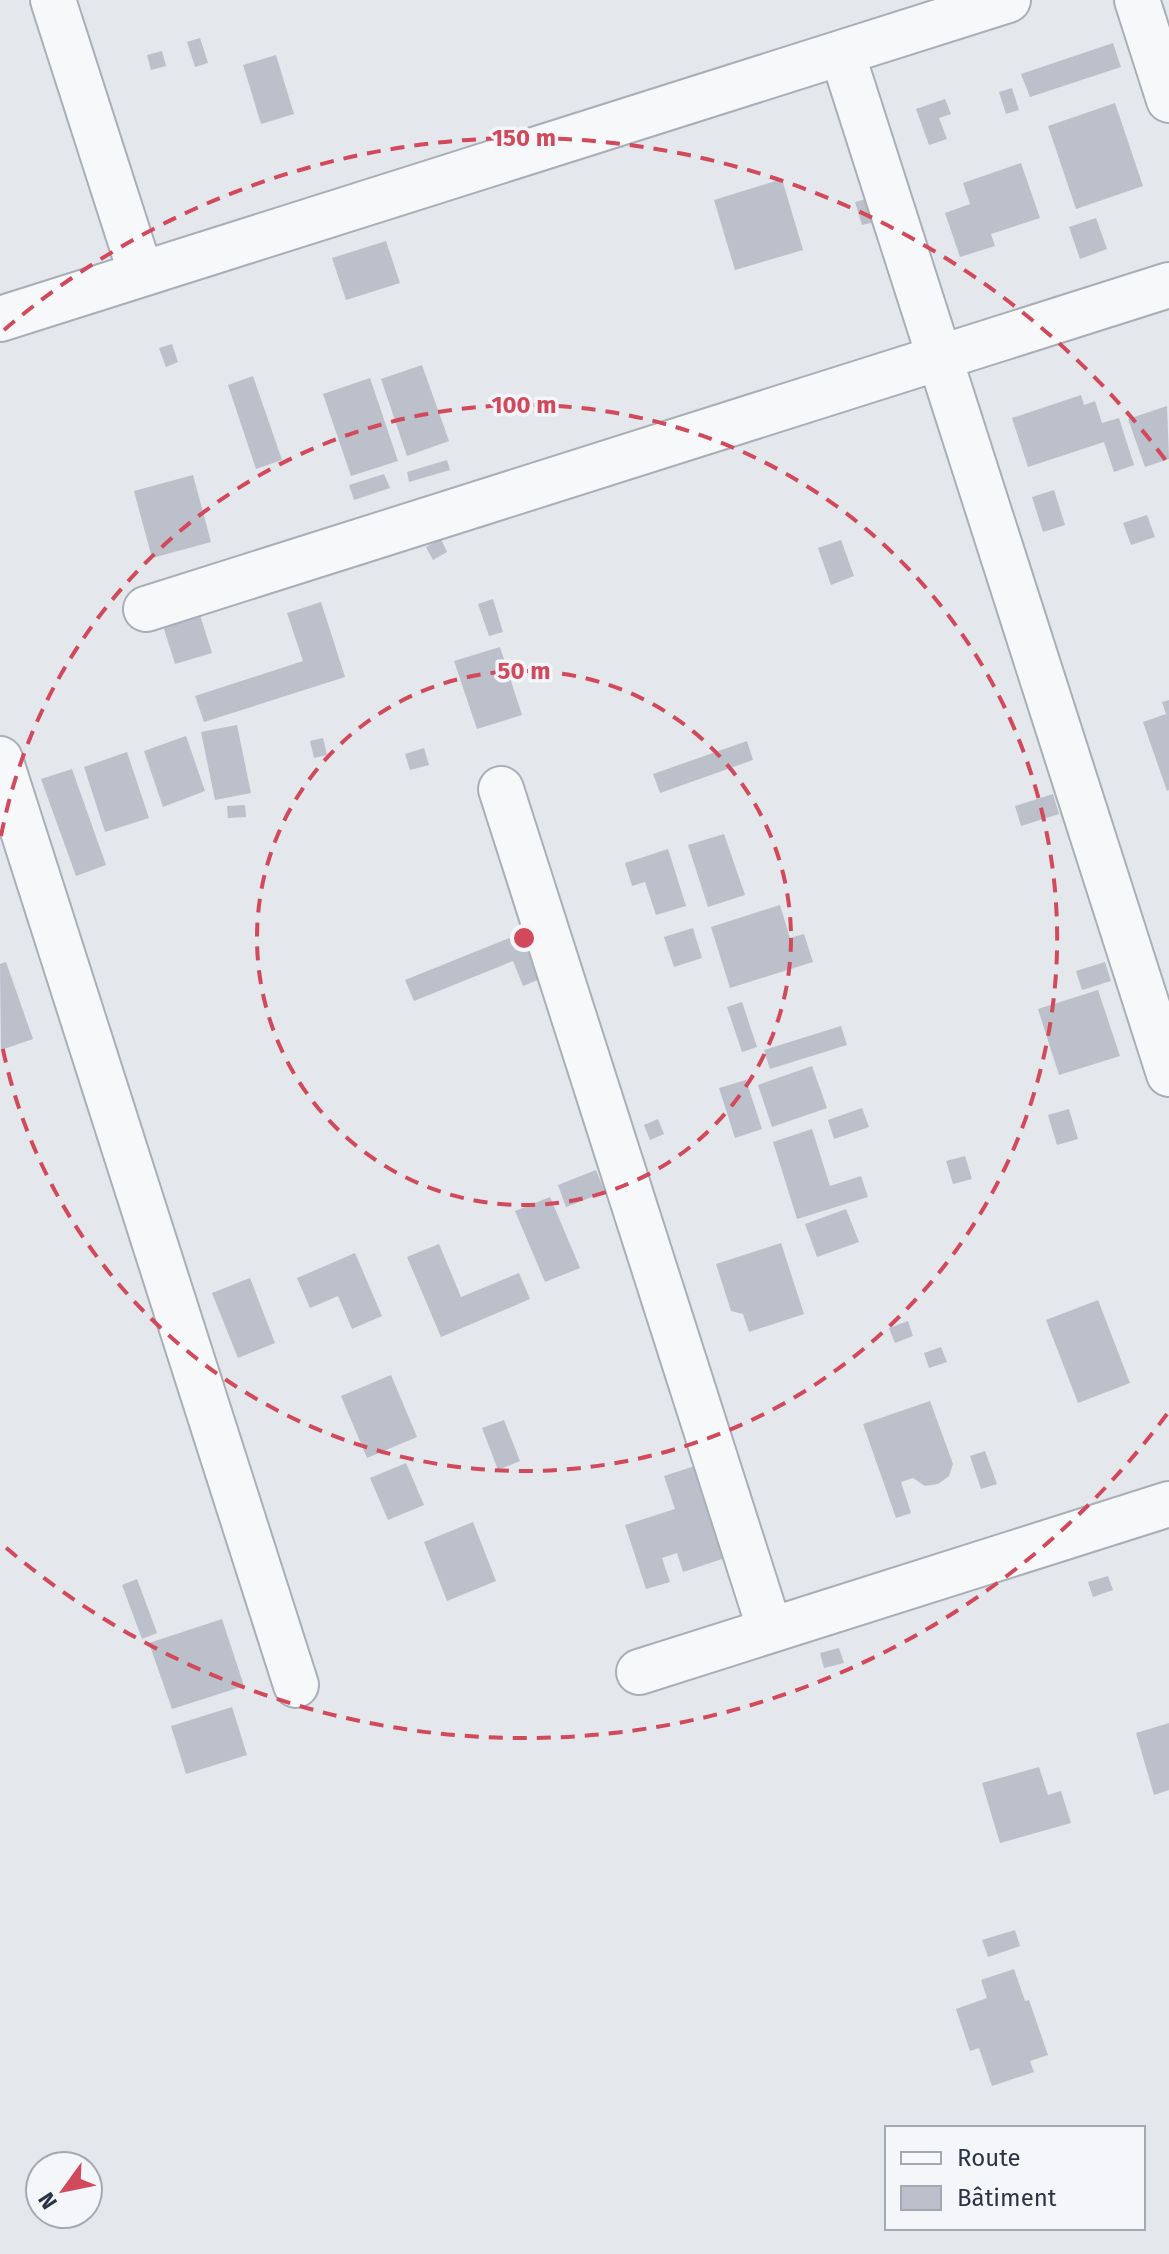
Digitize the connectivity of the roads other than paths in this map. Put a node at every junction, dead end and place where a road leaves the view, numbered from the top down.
1 (53, 0) edge
2 (1008, 0) edge
3 (1137, 0) edge
4 (842, 53) junction
5 (1169, 100) edge
6 (141, 274) junction
7 (1169, 285) edge
8 (0, 319) edge
9 (940, 358) junction
10 (146, 609) dead end
11 (0, 759) edge
12 (501, 789) dead end
13 (1169, 1074) edge
14 (1169, 1504) edge
15 (770, 1630) junction
16 (639, 1672) dead end
17 (296, 1685) dead end

1 - 6 street
2 - 4 street
3 - 5 street
4 - 6 street
4 - 9 street
6 - 8 street
7 - 9 street
9 - 10 street
9 - 13 street
11 - 17 street
12 - 15 street
14 - 15 street
15 - 16 street

